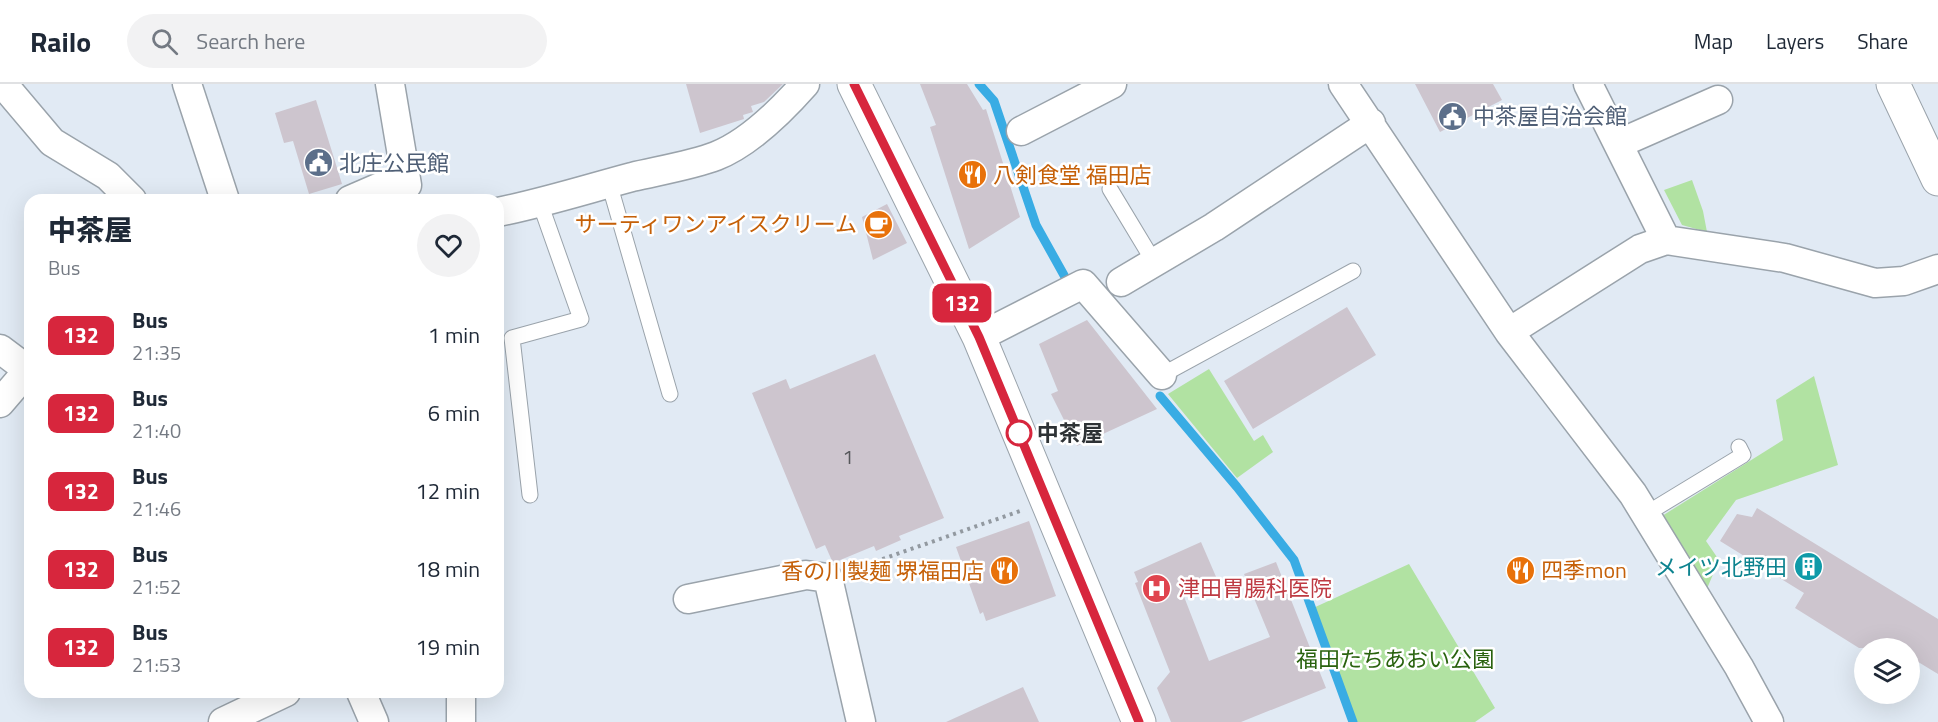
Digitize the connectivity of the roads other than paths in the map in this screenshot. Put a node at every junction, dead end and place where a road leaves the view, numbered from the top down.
1 (3, 84) edge
2 (187, 84) edge
3 (390, 84) edge
4 (806, 84) edge
5 (854, 84) edge
6 (1112, 84) edge
7 (1343, 84) edge
8 (1588, 84) edge
9 (1893, 84) edge
10 (1718, 100) dead end
11 (1371, 123) junction
12 (1021, 131) dead end
13 (1929, 140) edge
14 (1618, 144) junction
15 (1938, 179) edge
16 (609, 183) junction
17 (1110, 189) dead end
18 (410, 192) edge
19 (126, 194) edge
20 (223, 194) edge
21 (364, 194) edge
22 (540, 203) junction
23 (504, 211) edge
24 (1666, 240) junction
25 (1154, 262) junction
26 (1938, 269) edge
27 (1353, 271) dead end
28 (1121, 282) dead end
29 (1509, 332) junction
30 (979, 337) junction
31 (0, 349) edge
32 (24, 366) edge
33 (24, 375) edge
34 (1162, 375) joint
35 (670, 394) dead end
36 (0, 403) edge
37 (1738, 447) dead end
38 (530, 495) dead end
39 (1646, 514) junction
40 (688, 599) dead end
41 (273, 698) edge
42 (364, 698) edge
43 (461, 698) edge
44 (223, 722) edge
45 (374, 722) edge
46 (461, 722) edge
47 (861, 722) edge
48 (1138, 722) edge
49 (1769, 722) edge

1 - 19 street
2 - 20 street
3 - 18 street
4 - 16 street
5 - 30 main road
6 - 12 street
7 - 11 street
8 - 14 street
9 - 13 main road
10 - 14 street
11 - 25 street
11 - 29 street
13 - 15 main road
14 - 24 street
16 - 22 street
16 - 35 lane
17 - 25 lane
18 - 21 street
22 - 23 street
22 - 38 lane
24 - 26 street
24 - 29 street
25 - 28 street
27 - 34 lane
29 - 39 street
30 - 34 street
30 - 48 main road
31 - 32 street
33 - 36 street
37 - 39 lane
39 - 49 street
40 - 47 street
41 - 44 street
42 - 45 street
43 - 46 street

